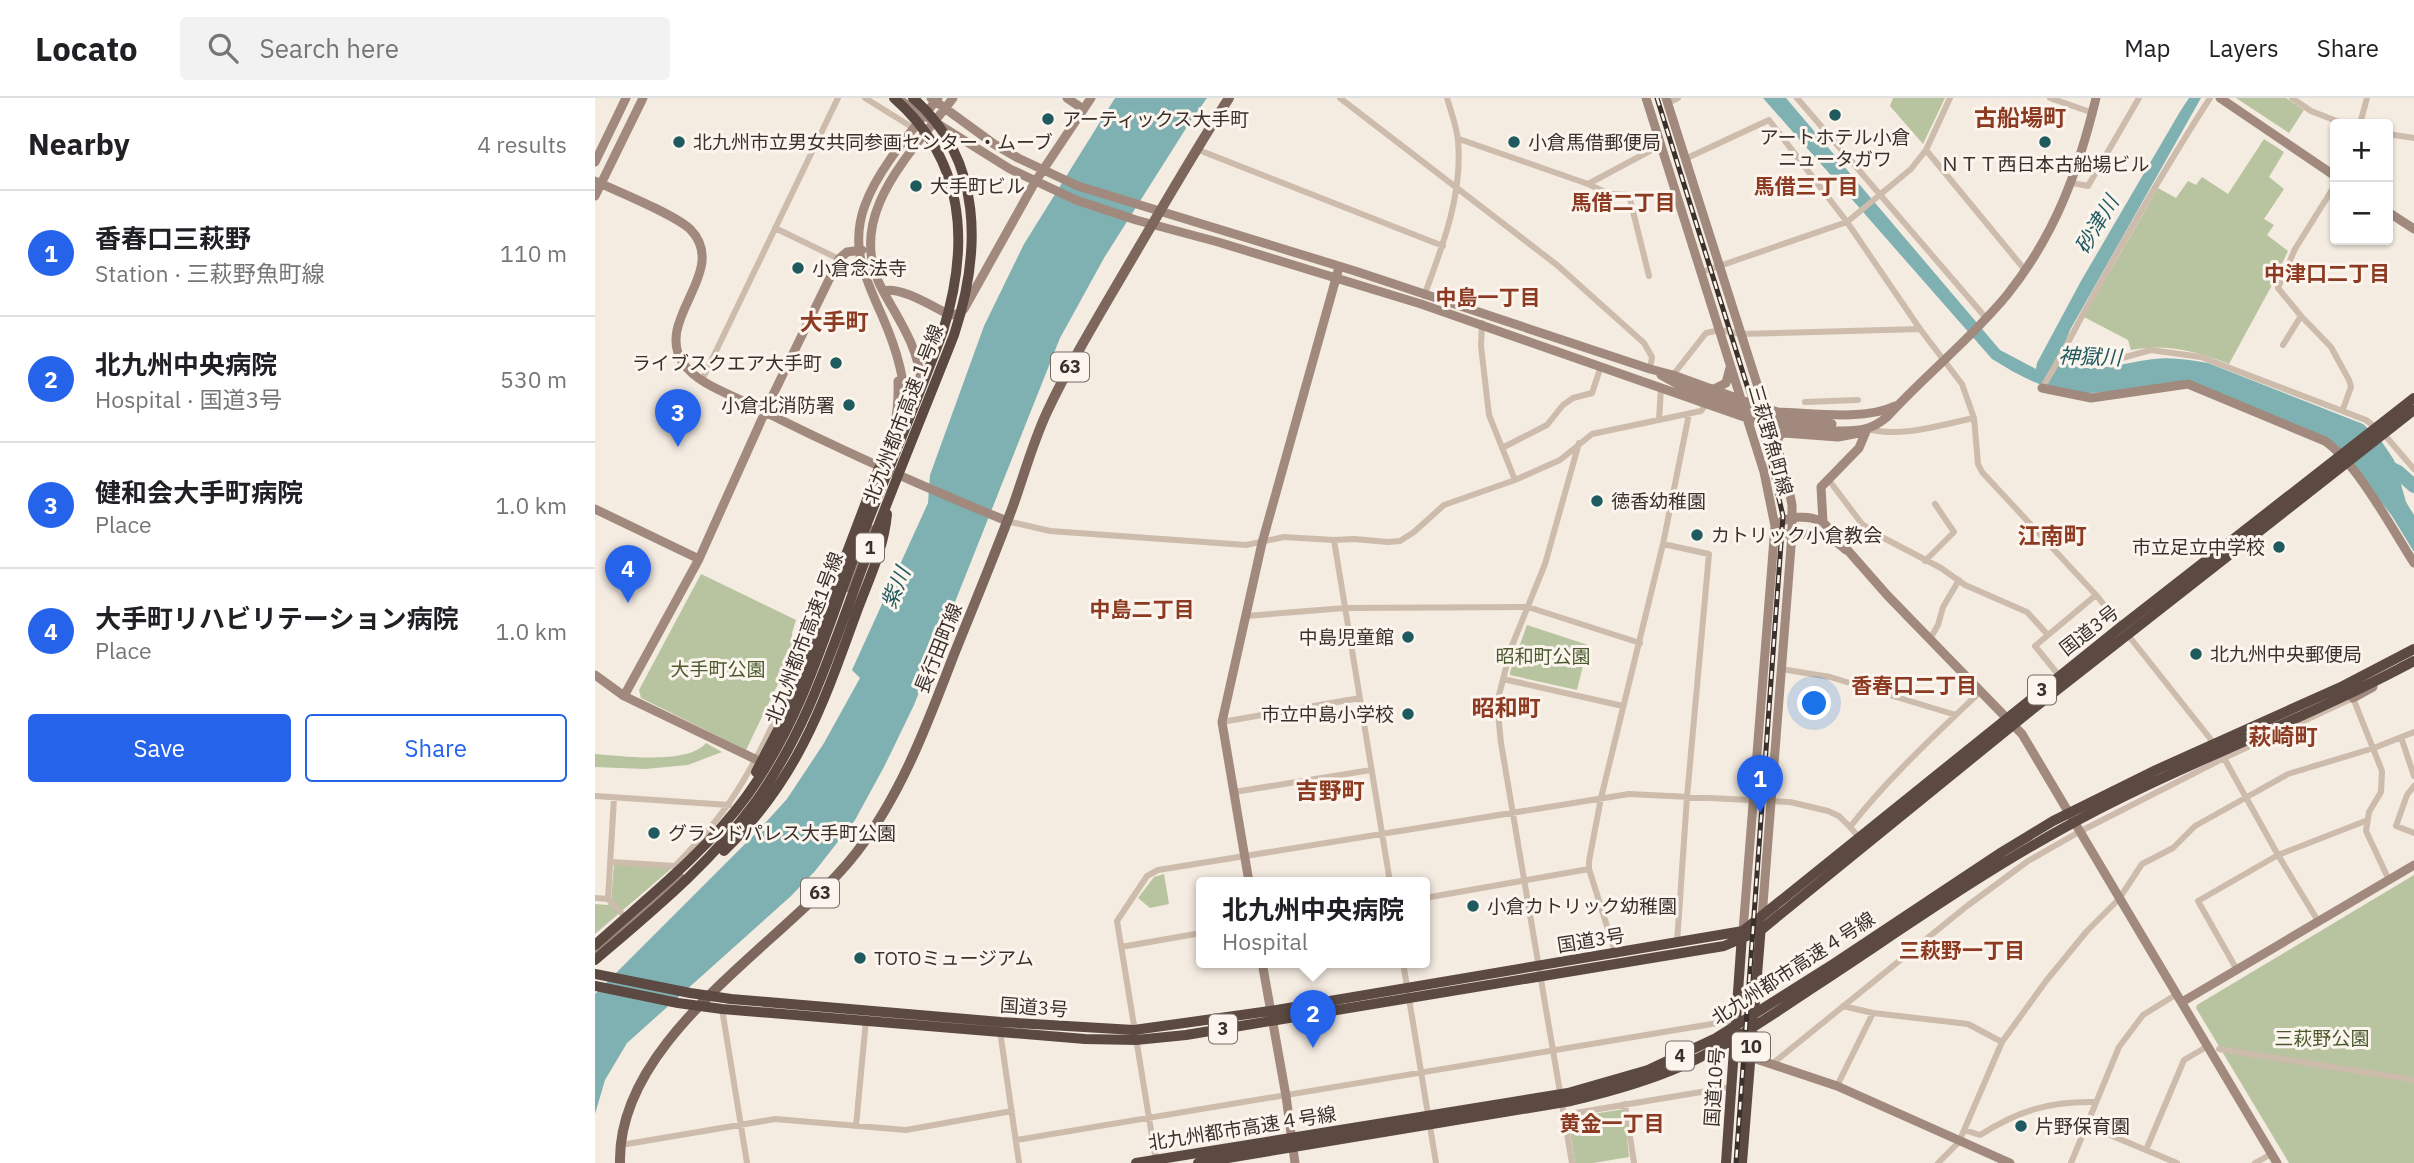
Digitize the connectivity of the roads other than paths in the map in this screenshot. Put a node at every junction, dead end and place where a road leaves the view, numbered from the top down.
1 (626, 98) edge
2 (643, 98) edge
3 (838, 98) edge
4 (865, 98) edge
5 (894, 98) edge
6 (953, 98) edge
7 (1067, 98) edge
8 (1091, 98) edge
9 (1229, 98) edge
10 (1340, 98) edge
11 (1447, 98) edge
12 (1646, 98) edge
13 (1678, 98) edge
14 (1797, 98) edge
15 (1950, 98) edge
16 (2050, 98) edge
17 (2096, 98) edge
18 (2139, 98) edge
19 (2210, 98) edge
20 (2220, 98) edge
21 (2292, 98) edge
22 (2367, 98) edge
23 (935, 99) edge
24 (1667, 100) edge
25 (910, 101) edge
26 (945, 108) junction
27 (1083, 109) junction
28 (2093, 113) junction
29 (925, 115) junction
30 (2331, 119) edge
31 (2361, 119) edge
32 (935, 121) junction
33 (915, 129) junction
34 (2393, 135) edge
35 (2414, 138) edge
36 (1458, 139) junction
37 (1661, 145) junction
38 (1196, 149) junction
39 (1926, 150) junction
40 (1685, 159) junction
41 (595, 162) edge
42 (1043, 170) junction
43 (2330, 173) edge
44 (598, 182) edge
45 (1035, 182) junction
46 (2072, 183) junction
47 (1588, 184) junction
48 (1455, 188) junction
49 (2330, 193) edge
50 (1880, 196) junction
51 (595, 197) edge
52 (1160, 212) junction
53 (2393, 215) edge
54 (1847, 222) junction
55 (1153, 224) junction
56 (775, 228) junction
57 (2414, 229) edge
58 (1443, 246) junction
59 (871, 249) junction
60 (859, 251) junction
61 (839, 260) junction
62 (1339, 266) junction
63 (1719, 267) junction
64 (2025, 270) junction
65 (1702, 272) junction
66 (1649, 276) dead end
67 (1336, 277) junction
68 (883, 291) junction
69 (1425, 294) junction
70 (1421, 304) junction
71 (1485, 315) junction
72 (2301, 316) junction
73 (1984, 320) junction
74 (1481, 325) junction
75 (1920, 329) junction
76 (1720, 330) junction
77 (1741, 334) junction
78 (2283, 345) dead end
79 (2063, 355) junction
80 (897, 358) junction
81 (1945, 359) junction
82 (1730, 363) junction
83 (1601, 366) junction
84 (1650, 369) junction
85 (1673, 374) junction
86 (702, 380) junction
87 (1661, 388) junction
88 (2042, 388) joint
89 (1714, 389) junction
90 (1858, 400) dead end
91 (2414, 401) edge
92 (1805, 402) dead end
93 (1813, 402) junction
94 (1706, 404) junction
95 (1899, 404) junction
96 (1745, 409) junction
97 (2343, 410) junction
98 (765, 412) junction
99 (1785, 412) junction
100 (1813, 413) junction
101 (1689, 414) junction
102 (1767, 417) junction
103 (1974, 418) junction
104 (1659, 420) junction
105 (1867, 429) junction
106 (2378, 431) junction
107 (1579, 443) junction
108 (1777, 445) junction
109 (1502, 448) junction
110 (2345, 457) junction
111 (879, 468) junction
112 (2414, 469) edge
113 (890, 473) junction
114 (1786, 475) junction
115 (900, 477) junction
116 (1828, 479) junction
117 (1515, 480) junction
118 (1934, 504) dead end
119 (595, 509) edge
120 (887, 509) junction
121 (1809, 517) junction
122 (1793, 518) junction
123 (1007, 521) junction
124 (1823, 522) junction
125 (1775, 526) junction
126 (1793, 534) junction
127 (1334, 540) junction
128 (1262, 543) junction
129 (1663, 544) junction
130 (1846, 550) junction
131 (699, 559) junction
132 (1925, 561) junction
133 (2414, 563) edge
134 (1959, 580) junction
135 (2096, 594) junction
136 (1528, 607) junction
137 (1345, 608) junction
138 (842, 610) junction
139 (819, 613) junction
140 (1246, 616) junction
141 (837, 623) junction
142 (2125, 630) junction
143 (2048, 635) junction
144 (1930, 639) junction
145 (1640, 643) junction
146 (2414, 643) edge
147 (2414, 649) edge
148 (2414, 661) edge
149 (2414, 666) edge
150 (1781, 668) junction
151 (2374, 670) junction
152 (595, 675) edge
153 (1503, 678) junction
154 (2063, 680) junction
155 (1981, 691) junction
156 (624, 696) junction
157 (2350, 697) junction
158 (1360, 698) junction
159 (1623, 706) junction
160 (779, 712) junction
161 (1956, 715) junction
162 (799, 720) junction
163 (2011, 721) junction
164 (1222, 722) junction
165 (2414, 733) edge
166 (2401, 737) junction
167 (2374, 748) junction
168 (2224, 758) junction
169 (755, 759) junction
170 (1371, 769) junction
171 (2414, 776) edge
172 (2414, 786) edge
173 (1234, 792) junction
174 (595, 796) edge
175 (1687, 797) junction
176 (614, 798) junction
177 (1601, 798) junction
178 (2246, 798) junction
179 (1753, 801) junction
180 (1770, 802) junction
181 (728, 805) junction
182 (745, 806) junction
183 (1514, 814) junction
184 (2368, 820) junction
185 (1854, 832) junction
186 (2079, 832) junction
187 (2414, 833) edge
188 (1382, 835) junction
189 (707, 844) junction
190 (2278, 855) junction
191 (1245, 856) junction
192 (611, 862) junction
193 (2414, 865) edge
194 (675, 866) junction
195 (1589, 869) junction
196 (684, 875) junction
197 (1248, 877) edge
198 (1389, 877) edge
199 (2389, 880) junction
200 (1525, 881) junction
201 (1430, 897) edge
202 (595, 898) edge
203 (608, 899) junction
204 (2119, 899) junction
205 (1762, 917) junction
206 (630, 922) junction
207 (2318, 922) junction
208 (1761, 930) junction
209 (1196, 934) edge
210 (1742, 935) junction
211 (1678, 943) junction
212 (595, 945) edge
213 (610, 947) junction
214 (1121, 947) junction
215 (595, 953) edge
216 (1616, 959) junction
217 (595, 960) edge
218 (1263, 968) edge
219 (1404, 968) edge
220 (2237, 970) junction
221 (1540, 971) junction
222 (596, 978) edge
223 (1408, 993) junction
224 (708, 996) junction
225 (2179, 998) junction
226 (698, 1006) junction
227 (1843, 1006) junction
228 (722, 1009) junction
229 (1873, 1013) junction
230 (1271, 1016) junction
231 (866, 1020) junction
232 (1736, 1020) junction
233 (1001, 1027) junction
234 (1135, 1035) junction
235 (2002, 1042) junction
236 (2208, 1046) junction
237 (2219, 1049) dead end
238 (1554, 1052) junction
239 (1734, 1056) junction
240 (1750, 1057) junction
241 (1772, 1064) junction
242 (1421, 1074) junction
243 (2414, 1080) edge
244 (1837, 1086) junction
245 (1731, 1087) junction
246 (1286, 1096) junction
247 (2095, 1101) junction
248 (1625, 1104) junction
249 (1011, 1111) junction
250 (1563, 1115) junction
251 (1149, 1119) junction
252 (741, 1125) junction
253 (2085, 1125) junction
254 (856, 1126) junction
255 (1964, 1130) junction
256 (1016, 1140) junction
257 (1959, 1142) junction
258 (621, 1145) junction
259 (2146, 1150) junction
260 (2271, 1154) junction
261 (620, 1163) edge
262 (747, 1163) edge
263 (1019, 1163) edge
264 (1136, 1163) edge
265 (1156, 1163) edge
266 (1198, 1163) edge
267 (1295, 1163) edge
268 (1436, 1163) edge
269 (1572, 1163) edge
270 (1634, 1163) edge
271 (1726, 1163) edge
272 (1742, 1163) edge
273 (1938, 1163) edge
274 (2010, 1163) edge
275 (2071, 1163) edge
276 (2177, 1163) edge
277 (2255, 1163) edge
278 (2277, 1163) edge

1 - 41 street
2 - 44 street
3 - 56 street
4 - 33 street
5 - 25 highway
5 - 189 highway, 北九州都市高速1号線 / 1
6 - 26 street
7 - 27 street
8 - 27 street
9 - 38 main road, 長行田町線 / 63
10 - 48 street
11 - 36 street
12 - 37 street, 三萩野魚町線
13 - 24 street
14 - 50 street
15 - 39 street
16 - 28 street
17 - 28 street
18 - 46 street
19 - 79 street
20 - 43 street
21 - 30 street
22 - 31 street
23 - 26 street
23 - 29 street
24 - 40 street, 三萩野魚町線
25 - 29 street
25 - 213 highway, 北九州都市高速１号線 / 1
26 - 32 street
26 - 42 street
27 - 42 street
28 - 46 street
29 - 32 street
29 - 33 street
32 - 45 street
32 - 59 street
33 - 60 street
34 - 35 street
36 - 47 street
36 - 48 street
37 - 47 street
37 - 65 street, 三萩野魚町線
38 - 52 main road, 長行田町線 / 63
38 - 58 street
39 - 50 street
39 - 64 street
40 - 54 street
40 - 63 street, 三萩野魚町線
42 - 45 street
42 - 52 street
44 - 51 street
44 - 86 street
45 - 55 street
45 - 68 street
46 - 64 street
47 - 66 street
48 - 58 street
48 - 84 street
49 - 72 street
50 - 54 street
50 - 73 street
52 - 55 main road, 長行田町線 / 63
52 - 62 street
53 - 57 street
54 - 63 street
54 - 75 street
55 - 67 street
55 - 123 main road, 長行田町線 / 63
56 - 61 street
56 - 86 street
58 - 69 street
59 - 60 street
59 - 68 street
60 - 61 street
60 - 80 street
61 - 98 street
62 - 67 street
62 - 69 street
63 - 65 street
63 - 77 street, 三萩野魚町線
64 - 73 street
65 - 76 street, 三萩野魚町線
67 - 70 street
67 - 128 street
68 - 115 street
69 - 70 street
69 - 71 street
70 - 74 street
71 - 74 street
71 - 84 street
72 - 78 street
72 - 97 street
73 - 81 street
74 - 83 street
74 - 109 street
75 - 77 street
75 - 81 street
76 - 77 street
76 - 82 street, 三萩野魚町線
76 - 85 street
77 - 102 street, 三萩野魚町線
79 - 88 street
79 - 97 street
80 - 111 street
80 - 113 street
81 - 95 street
81 - 103 street
82 - 89 street
82 - 96 street, 三萩野魚町線
83 - 87 street
83 - 109 street
84 - 85 street
84 - 96 street
85 - 89 street
86 - 98 street
87 - 94 street
87 - 104 street
88 - 110 street
89 - 96 street
90 - 93 street
91 - 106 highway, 国道3号 / 3
92 - 93 street
93 - 100 street
94 - 96 street
94 - 101 street
95 - 100 street
95 - 105 street
96 - 102 street
96 - 102 street
96 - 125 street, 三萩野魚町線
97 - 106 street
98 - 111 street
98 - 131 street
99 - 100 street
99 - 102 street
99 - 105 street
101 - 104 street
101 - 129 street
102 - 105 street
102 - 108 street, 三萩野魚町線
103 - 105 street
103 - 135 street
104 - 107 street
105 - 108 street
105 - 116 street
106 - 110 highway, 国道3号 / 3
106 - 112 street
107 - 117 street
107 - 136 street
108 - 114 street, 三萩野魚町線
109 - 117 street
110 - 133 street
110 - 142 highway, 国道3号 / 3
111 - 113 street
111 - 189 highway
113 - 115 street
113 - 138 street
114 - 121 street
114 - 122 street, 三萩野魚町線
115 - 120 street
115 - 123 street
116 - 124 street
116 - 132 street
117 - 127 street
118 - 132 street
119 - 131 street
120 - 141 street
120 - 213 highway
121 - 122 street
121 - 124 street
122 - 125 street
122 - 126 street, 三萩野魚町線
123 - 128 street
123 - 224 main road, 長行田町線 / 63
124 - 130 street
125 - 126 street
125 - 179 street, 三萩野魚町線
126 - 130 street
126 - 150 street, 三萩野魚町線
127 - 128 street
127 - 137 street
128 - 140 street
129 - 145 street
129 - 175 street
130 - 144 street
131 - 156 street
132 - 134 street
134 - 143 street
134 - 144 street
135 - 142 street
135 - 143 street
136 - 137 street
136 - 145 street
136 - 153 street
137 - 140 street
137 - 158 street
138 - 139 street
138 - 141 street
139 - 141 street
139 - 160 street
140 - 164 street
141 - 162 street
142 - 154 highway, 国道3号 / 3
142 - 168 street
143 - 154 street
144 - 155 street
145 - 159 street
146 - 151 highway
147 - 151 highway, 北九州都市高速４号線 / 4
148 - 157 highway, 北九州都市高速４号線 / 4
149 - 157 highway
150 - 161 street
150 - 180 street, 三萩野魚町線
151 - 264 highway, 北九州都市高速４号線 / 4
152 - 156 street
153 - 159 street
153 - 183 street
154 - 163 highway, 国道3号 / 3
155 - 161 street
155 - 163 street
156 - 169 street
157 - 167 street
157 - 168 street
157 - 266 highway, 北九州都市高速４号線 / 4
158 - 164 street
158 - 170 street
159 - 177 street
160 - 162 street
160 - 169 street
161 - 185 street
162 - 182 street
163 - 185 highway, 国道3号 / 3
163 - 186 street
163 - 208 highway, 国道3号 / 3
164 - 173 street
165 - 166 street
166 - 167 street
166 - 171 street
167 - 178 street
167 - 184 street
168 - 178 street
168 - 186 street
169 - 181 street
170 - 173 street
170 - 188 street
172 - 187 street
173 - 191 street
174 - 176 street
175 - 177 street
175 - 179 street
175 - 211 street
176 - 181 street
176 - 192 street
177 - 183 street
177 - 195 street
178 - 190 street
178 - 204 street
179 - 180 street
179 - 210 street, 三萩野魚町線
180 - 185 street
180 - 205 street, 三萩野魚町線
181 - 182 street
181 - 194 street
182 - 196 street
183 - 188 street
183 - 200 street
184 - 190 street
184 - 199 street
185 - 205 highway, 国道3号 / 3
186 - 204 street
186 - 227 street
188 - 191 street
188 - 198 street
189 - 212 highway, 北九州都市高速1号線 / 1
190 - 207 street
190 - 220 street
191 - 197 street
191 - 214 street
192 - 194 street
192 - 203 street
193 - 199 street
194 - 196 street
195 - 200 street
195 - 216 street
196 - 206 street
199 - 207 street
200 - 201 street
200 - 221 street
202 - 203 street
203 - 206 street
204 - 225 street
204 - 235 street
205 - 208 highway, 国道10号 / 10
205 - 210 highway, 国道3号 / 3
206 - 215 street
207 - 220 street
208 - 210 highway, 国道3号 / 3
208 - 240 highway, 国道10号 / 10
209 - 214 street
210 - 211 highway, 国道3号 / 3
210 - 216 highway, 国道3号 / 3
210 - 232 highway, 国道10号 / 10
211 - 216 highway, 国道3号 / 3
213 - 217 highway, 北九州都市高速１号線 / 1
214 - 234 street
216 - 221 highway, 国道3号 / 3
218 - 230 street
219 - 223 street
220 - 225 street
221 - 223 highway, 国道3号 / 3
221 - 238 street
222 - 224 highway, 国道3号 / 3
222 - 226 highway, 国道3号 / 3
223 - 230 highway, 国道3号 / 3
223 - 242 street
224 - 226 main road, 長行田町線 / 63
224 - 233 highway, 国道3号 / 3
225 - 236 street
225 - 247 street
226 - 228 highway, 国道3号 / 3
226 - 258 main road, 長行田町線 / 63
227 - 229 street
227 - 241 street
228 - 231 highway, 国道3号 / 3
228 - 252 street
229 - 235 street
229 - 244 street
230 - 234 highway, 国道3号 / 3
230 - 246 street
231 - 233 highway, 国道3号 / 3
231 - 254 street
232 - 238 street
232 - 239 highway, 国道10号 / 10
233 - 234 highway, 国道3号 / 3
233 - 249 street
234 - 251 street
235 - 255 street
236 - 259 street
236 - 260 street
237 - 243 street
238 - 242 street
238 - 250 street
239 - 240 street
239 - 245 highway, 国道10号 / 10
240 - 241 street
240 - 272 highway, 国道10号 / 10
241 - 244 street
242 - 246 street
242 - 268 street
244 - 257 street
245 - 248 street
245 - 271 highway, 国道10号 / 10
246 - 251 street
246 - 267 street
247 - 253 street
247 - 255 street
248 - 250 street
248 - 270 street
249 - 254 street
249 - 256 street
250 - 269 street
251 - 256 street
251 - 265 street
252 - 254 street
252 - 258 street
252 - 262 street
253 - 259 street
253 - 275 street
255 - 257 street
256 - 263 street
257 - 273 street
257 - 274 street
258 - 261 main road, 長行田町線 / 63
259 - 276 street
260 - 277 street
260 - 278 street

